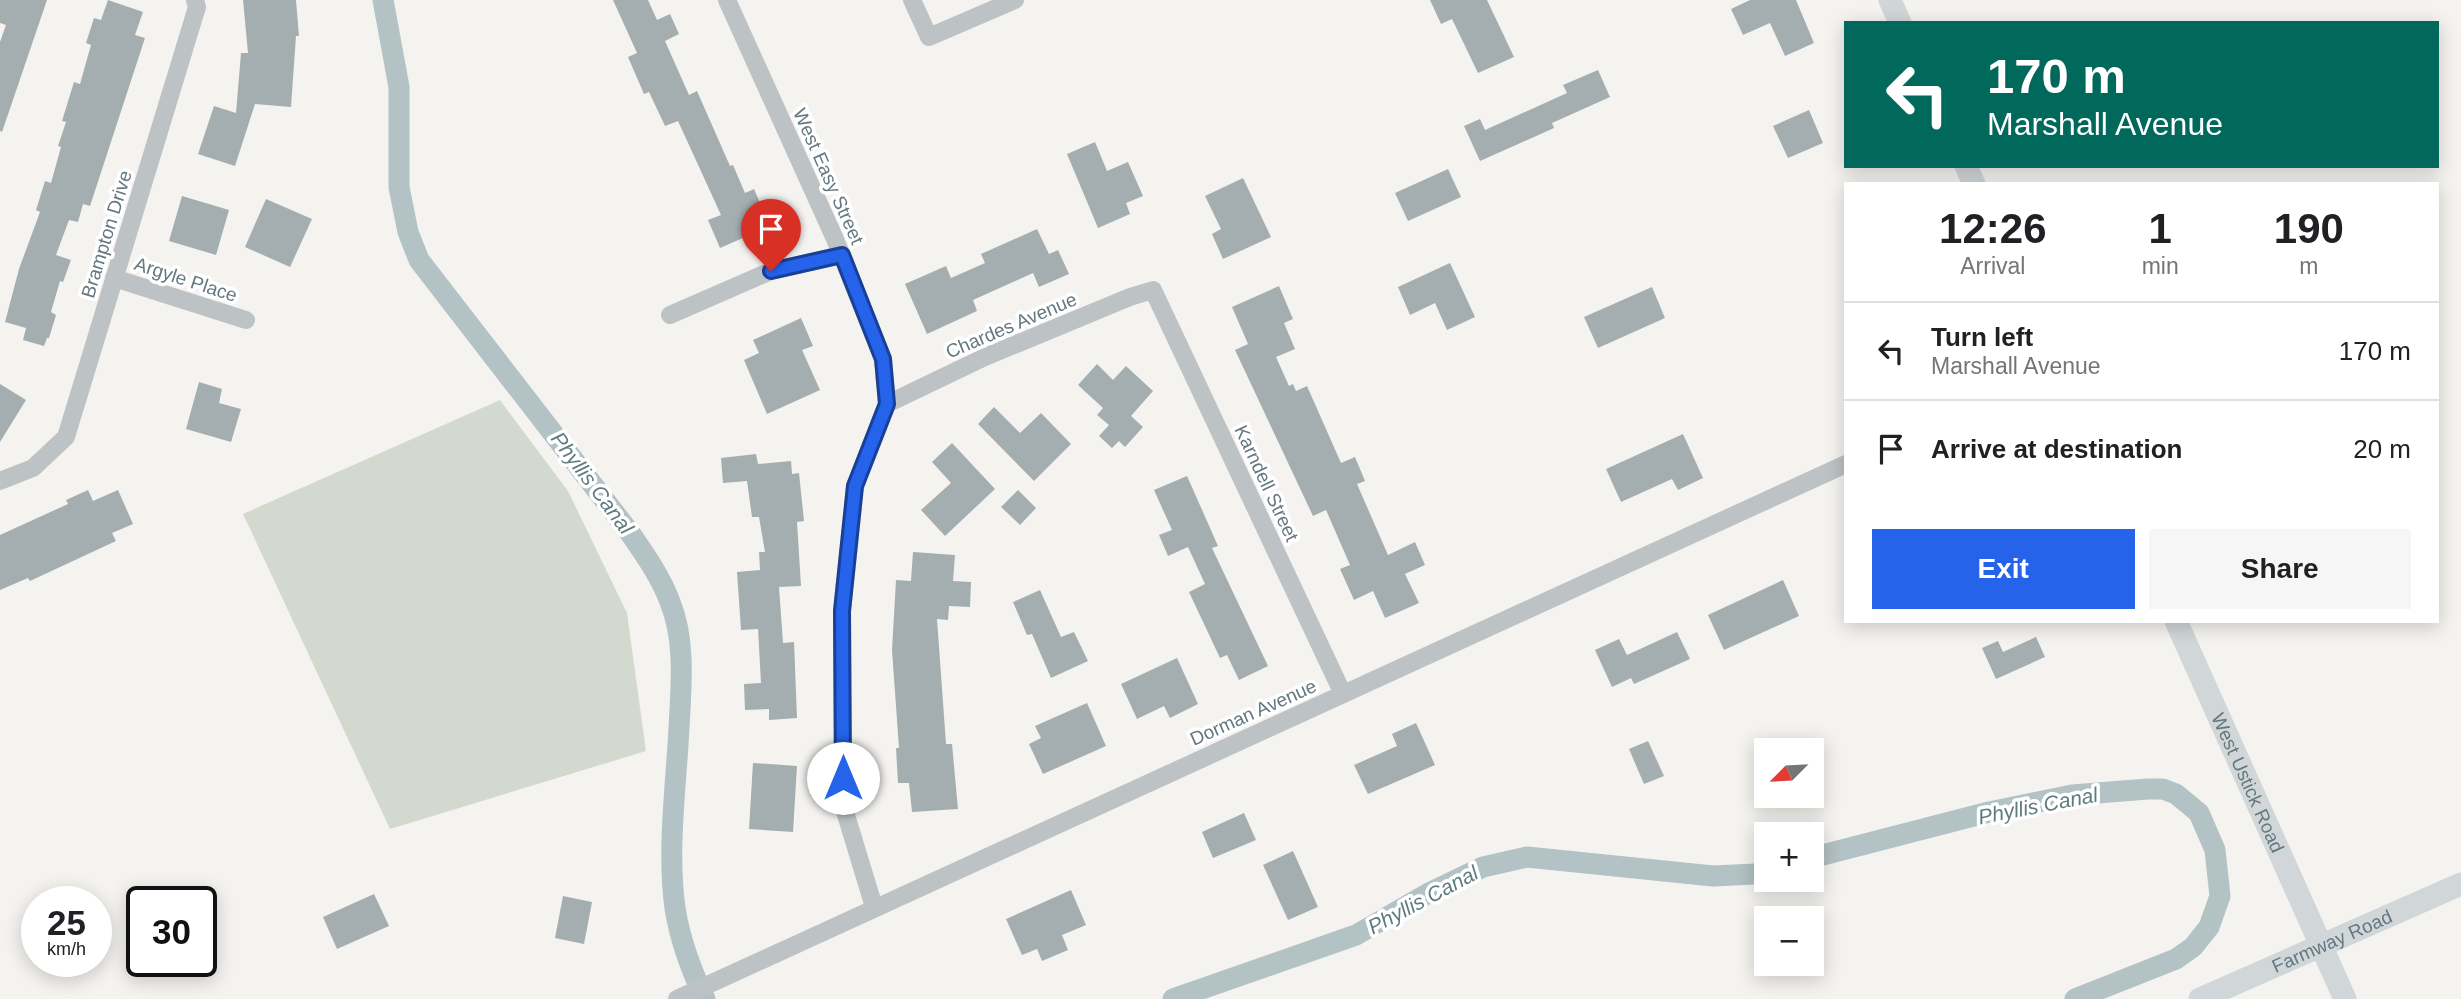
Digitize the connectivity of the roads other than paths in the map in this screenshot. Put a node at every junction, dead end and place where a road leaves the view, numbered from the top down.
1 (195, 0) edge
2 (727, 0) edge
3 (912, 0) edge
4 (1015, 0) edge
5 (1890, 0) edge
6 (1899, 21) edge
7 (842, 255) junction
8 (114, 278) junction
9 (1153, 290) joint
10 (670, 315) dead end
11 (246, 320) dead end
12 (887, 404) junction
13 (1844, 465) edge
14 (0, 481) edge
15 (2177, 623) edge
16 (1343, 694) junction
17 (2461, 884) edge
18 (874, 907) junction
19 (2320, 945) junction
20 (684, 996) edge
21 (2200, 999) edge
22 (2345, 999) edge

1 - 8 street, Brampton Drive
2 - 7 street, West Easy Street
3 - 4 street
5 - 6 main road
7 - 10 street
7 - 12 street, West Easy Street
8 - 11 street, Argyle Place
8 - 14 street, Brampton Drive
9 - 12 street, Chardes Avenue
9 - 16 street, Karndell Street
12 - 18 street, West Easy Street
13 - 16 street, Dorman Avenue
15 - 19 main road, West Ustick Road
16 - 18 street, Dorman Avenue
17 - 19 main road, Farmway Road
18 - 20 street, Dorman Avenue
19 - 21 main road, Farmway Road
19 - 22 main road, West Ustick Road

